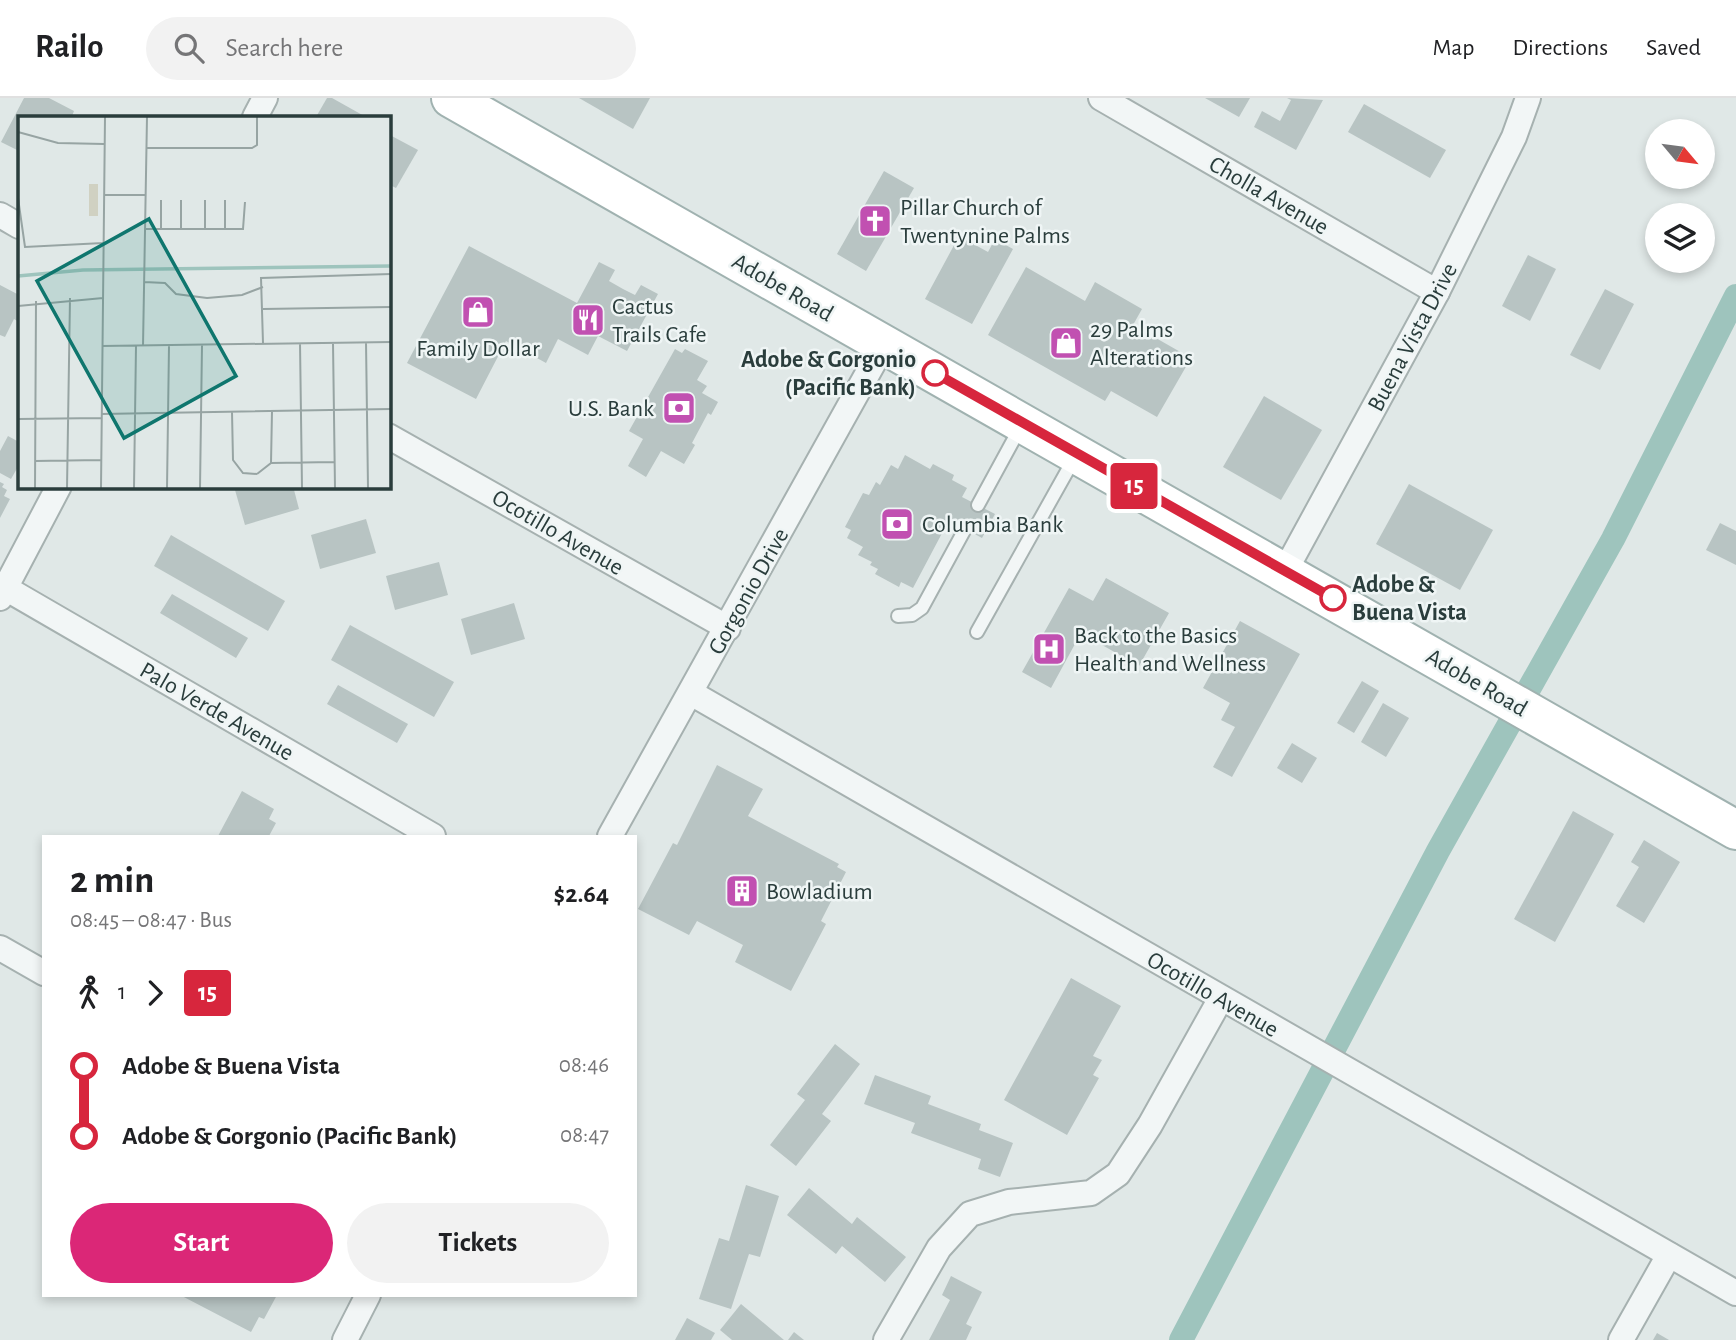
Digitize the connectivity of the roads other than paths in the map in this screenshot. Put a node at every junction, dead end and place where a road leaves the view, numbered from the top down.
1 (265, 98) edge
2 (451, 98) edge
3 (1101, 98) edge
4 (1528, 98) edge
5 (256, 116) edge
6 (0, 215) edge
7 (18, 225) edge
8 (1437, 292) junction
9 (884, 344) junction
10 (1023, 423) junction
11 (390, 437) edge
12 (1077, 454) junction
13 (58, 488) edge
14 (978, 505) dead end
15 (965, 529) dead end
16 (1285, 571) junction
17 (2, 590) edge
18 (898, 616) dead end
19 (728, 628) junction
20 (977, 632) dead end
21 (691, 693) junction
22 (1736, 830) edge
23 (431, 835) edge
24 (611, 835) edge
25 (0, 948) edge
26 (42, 972) edge
27 (1221, 998) junction
28 (1669, 1255) junction
29 (1736, 1293) edge
30 (367, 1297) edge
31 (345, 1340) edge
32 (886, 1340) edge
33 (1621, 1340) edge

1 - 5 street
2 - 9 main road, Adobe Road
3 - 8 street, Cholla Avenue
4 - 8 street, Buena Vista Drive
6 - 7 street
8 - 16 street, Buena Vista Drive
9 - 10 main road, Adobe Road
9 - 19 street, Gorgonio Drive
10 - 12 main road, Adobe Road
10 - 14 lane
11 - 19 street, Ocotillo Avenue
12 - 16 main road, Adobe Road
12 - 20 lane
13 - 17 street
15 - 18 lane
16 - 22 main road, Adobe Road
17 - 23 street, Palo Verde Avenue
19 - 21 street, Gorgonio Drive
21 - 24 street, Gorgonio Drive
21 - 27 street, Ocotillo Avenue
25 - 26 street
27 - 28 street, Ocotillo Avenue
27 - 32 street
28 - 29 street, Ocotillo Avenue
28 - 33 street
30 - 31 street

